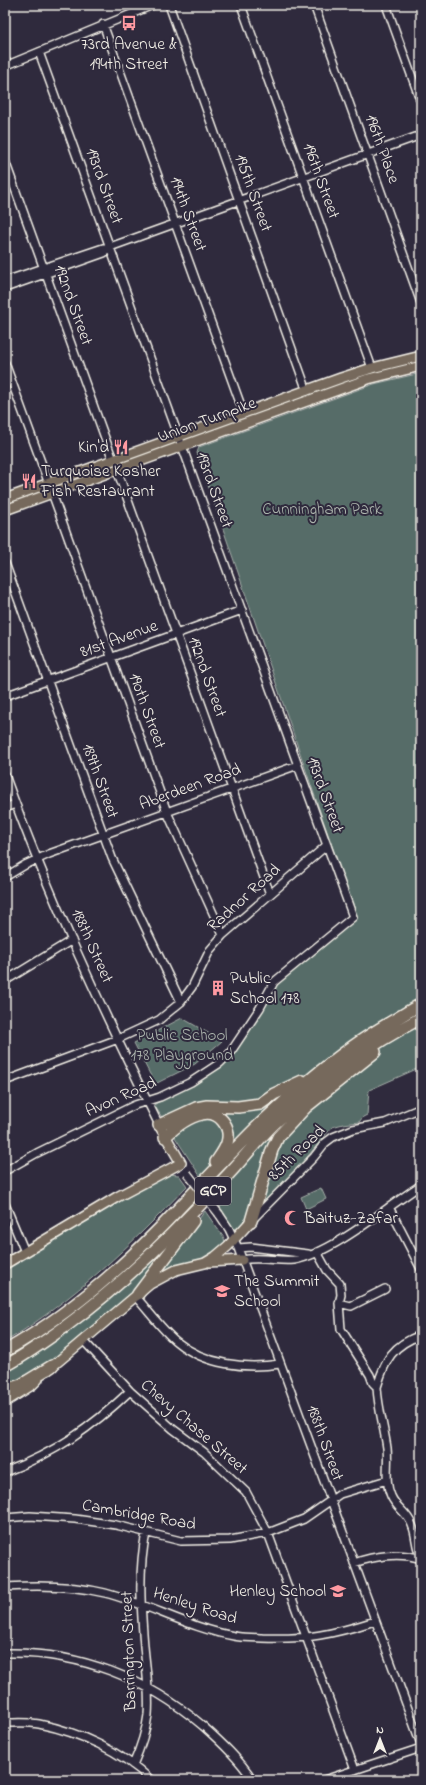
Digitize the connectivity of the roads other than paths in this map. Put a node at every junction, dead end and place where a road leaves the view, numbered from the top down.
1 (153, 5) edge
2 (169, 5) edge
3 (241, 5) edge
4 (314, 5) edge
5 (386, 5) edge
6 (103, 24) junction
7 (39, 52) junction
8 (5, 66) edge
9 (421, 102) edge
10 (421, 135) edge
11 (368, 154) junction
12 (5, 161) edge
13 (304, 178) junction
14 (240, 201) junction
15 (175, 224) junction
16 (110, 247) junction
17 (44, 270) junction
18 (5, 281) edge
19 (5, 288) edge
20 (421, 303) edge
21 (421, 356) edge
22 (5, 363) edge
23 (421, 366) edge
24 (372, 368) junction
25 (307, 390) junction
26 (244, 414) junction
27 (178, 437) junction
28 (182, 447) junction
29 (113, 460) junction
30 (117, 470) junction
31 (50, 489) junction
32 (5, 499) edge
33 (5, 510) edge
34 (5, 563) edge
35 (242, 610) junction
36 (176, 635) junction
37 (112, 658) junction
38 (48, 681) junction
39 (5, 696) edge
40 (298, 765) junction
41 (5, 775) edge
42 (231, 789) junction
43 (15, 804) junction
44 (5, 808) edge
45 (167, 812) junction
46 (103, 835) junction
47 (327, 845) junction
48 (36, 859) junction
49 (5, 876) edge
50 (270, 894) junction
51 (353, 917) joint
52 (223, 935) junction
53 (72, 940) junction
54 (5, 981) edge
55 (181, 1002) junction
56 (421, 1004) edge
57 (421, 1018) edge
58 (407, 1025) junction
59 (118, 1039) junction
60 (319, 1072) junction
61 (5, 1081) edge
62 (147, 1101) junction
63 (421, 1108) edge
64 (297, 1116) junction
65 (159, 1125) junction
66 (165, 1138) junction
67 (180, 1163) junction
68 (5, 1171) edge
69 (421, 1185) edge
70 (191, 1196) junction
71 (5, 1204) edge
72 (389, 1207) junction
73 (251, 1221) junction
74 (234, 1238) junction
75 (238, 1248) junction
76 (25, 1252) junction
77 (313, 1253) junction
78 (242, 1260) junction
79 (205, 1263) junction
80 (5, 1264) edge
81 (421, 1269) edge
82 (385, 1289) dead end
83 (136, 1295) junction
84 (339, 1303) junction
85 (421, 1336) edge
86 (82, 1340) junction
87 (5, 1351) edge
88 (280, 1364) junction
89 (5, 1366) edge
90 (52, 1366) junction
91 (383, 1367) junction
92 (370, 1375) junction
93 (377, 1387) junction
94 (5, 1390) edge
95 (130, 1391) junction
96 (5, 1402) edge
97 (5, 1472) edge
98 (387, 1480) junction
99 (331, 1502) junction
100 (5, 1518) edge
101 (268, 1533) junction
102 (146, 1534) junction
103 (415, 1541) junction
104 (403, 1555) junction
105 (421, 1558) edge
106 (354, 1563) junction
107 (5, 1587) edge
108 (142, 1605) junction
109 (375, 1621) junction
110 (307, 1638) junction
111 (5, 1653) edge
112 (148, 1687) junction
113 (5, 1723) edge
114 (421, 1744) edge
115 (421, 1748) edge
116 (133, 1765) junction
117 (355, 1770) junction
118 (150, 1780) edge
119 (253, 1780) edge
120 (324, 1780) edge

1 - 6 street
2 - 14 street, 195th Street
3 - 13 street, 196th Street
4 - 11 street, 196th Place
5 - 9 street
6 - 7 street
6 - 15 street, 194th Street
7 - 8 street
7 - 16 street, 193rd Street
10 - 11 street
11 - 13 street
11 - 20 street, 196th Place
12 - 17 street, 192nd Street
13 - 14 street
13 - 24 street, 196th Street
14 - 15 street
14 - 25 street, 195th Street
15 - 16 street
15 - 26 street, 194th Street
16 - 17 street
16 - 27 street, 193rd Street
17 - 18 street
17 - 19 street
17 - 29 street, 192nd Street
21 - 24 main road, Union Turnpike
22 - 31 street, 190th Street
23 - 28 main road, Union Turnpike
24 - 25 main road, Union Turnpike
25 - 26 main road, Union Turnpike
26 - 27 main road, Union Turnpike
27 - 28 street, 193rd Street
27 - 29 main road, Union Turnpike
28 - 30 main road, Union Turnpike
28 - 35 street, 193rd Street
29 - 31 main road, Union Turnpike
30 - 31 main road, Union Turnpike
30 - 36 street, 192nd Street
31 - 32 main road, Union Turnpike
31 - 33 main road, Union Turnpike
31 - 37 street, 190th Street
34 - 38 street, 189th Street
35 - 36 street, 81st Avenue
35 - 40 street, 193rd Street
36 - 37 street, 81st Avenue
36 - 42 street, 192nd Street
37 - 38 street, 81st Avenue
37 - 45 street, 190th Street
38 - 39 street, 81st Avenue
38 - 46 street, 189th Street
40 - 42 street, Aberdeen Road
40 - 47 street, 193rd Street
41 - 43 street, 188th Street
42 - 45 street, Aberdeen Road
42 - 50 street, 192nd Street
43 - 44 street
43 - 48 street, 188th Street
45 - 46 street, Aberdeen Road
45 - 52 street, 190th Street
46 - 48 street, Aberdeen Road
46 - 55 street, 189th Street
47 - 50 street, Radnor Road
47 - 51 street, 193rd Street
48 - 49 street, Aberdeen Road
48 - 53 street, 188th Street
50 - 52 street, Radnor Road
51 - 62 street, Avon Road
52 - 55 street, Radnor Road
53 - 54 street
53 - 59 street, 188th Street
55 - 59 street, Radnor Road
56 - 60 highway, GCP
57 - 58 highway, GCP
58 - 64 highway
58 - 89 highway, GCP
59 - 61 street, Radnor Road
59 - 62 street, 188th Street
60 - 65 highway
60 - 70 highway, GCP
62 - 65 street, 188th Street
62 - 68 street, Avon Road
63 - 73 street, 85th Road
64 - 73 highway
64 - 83 highway
65 - 66 main road
66 - 67 main road
66 - 70 highway
67 - 74 street, 188th Street, bridge
67 - 76 main road
69 - 72 street
70 - 87 highway, GCP
71 - 76 street
72 - 77 street
72 - 81 street
73 - 74 main road, 85th Road
74 - 75 street, 188th Street
74 - 79 main road, 85th Road
75 - 77 street
75 - 78 street, 188th Street
76 - 80 main road
77 - 78 street
77 - 84 street
78 - 79 main road
78 - 88 street, 188th Street
79 - 83 main road
82 - 84 street
83 - 86 main road
83 - 88 street
84 - 92 street
85 - 91 street
86 - 90 main road
86 - 95 street, Chevy Chase Street
88 - 99 street, 188th Street
90 - 94 highway
90 - 96 main road
91 - 92 street
91 - 93 street
92 - 93 street
93 - 98 street
95 - 97 street
95 - 101 street, Chevy Chase Street
98 - 99 street, Cambridge Road
98 - 103 street
99 - 101 street, Cambridge Road
99 - 106 street, 188th Street
100 - 102 street, Cambridge Road
101 - 102 street, Cambridge Road
101 - 110 street, Chevy Chase Street
102 - 108 street, Barrington Street
103 - 104 street
103 - 105 street
104 - 105 street
104 - 106 street
106 - 109 street, 188th Street
107 - 108 street, Henley Road
108 - 110 street, Henley Road
108 - 112 street, Barrington Street
109 - 110 street, Henley Road
109 - 114 street, 188th Street
110 - 117 street, Chevy Chase Street
111 - 112 street
112 - 116 street, Barrington Street
112 - 119 street
113 - 116 street
115 - 117 street
116 - 118 street
117 - 120 street

